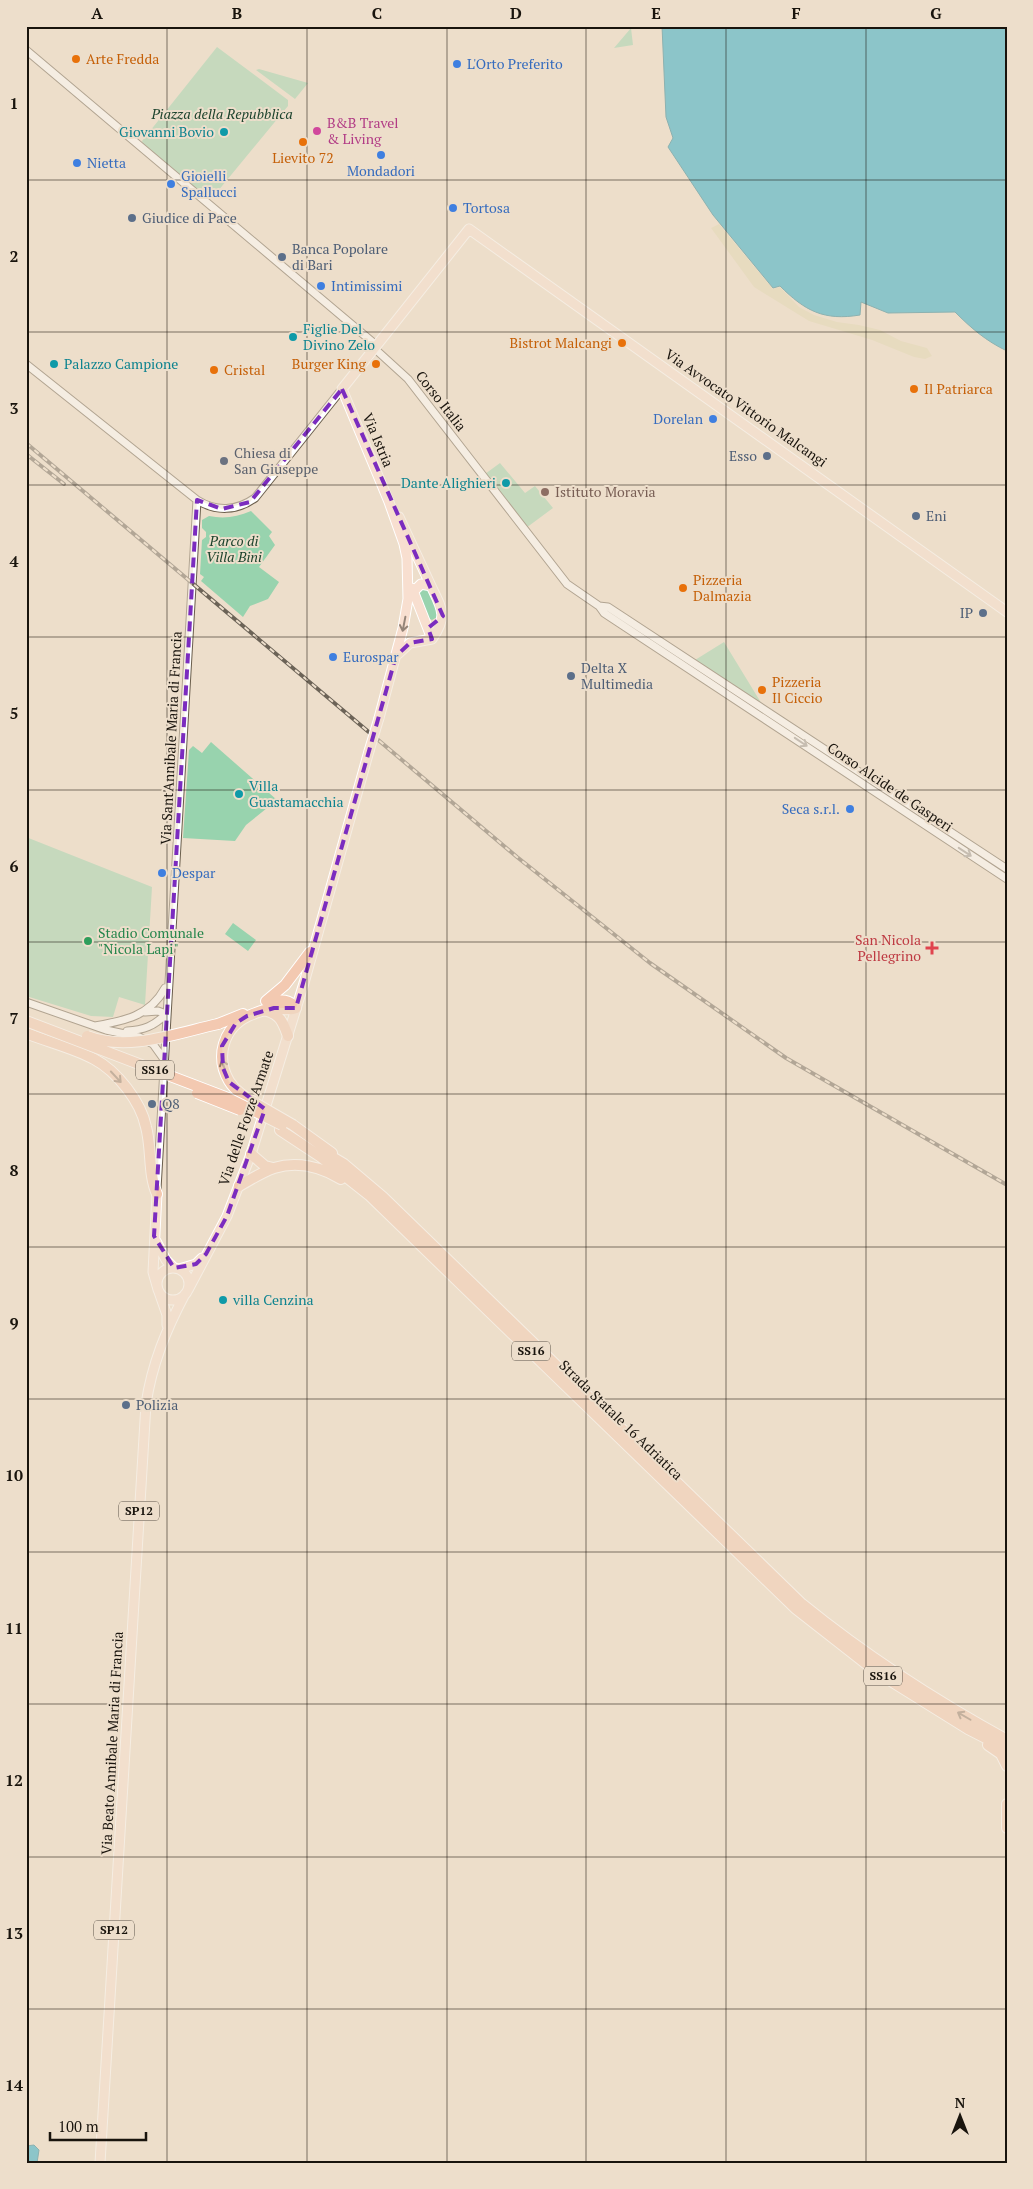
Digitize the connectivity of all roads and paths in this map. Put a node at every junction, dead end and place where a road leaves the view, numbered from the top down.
1 (26, 50) edge
2 (375, 347) junction
3 (26, 364) edge
4 (342, 389) junction
5 (197, 500) junction
6 (389, 502) junction
7 (431, 586) junction
8 (412, 594) junction
9 (1007, 612) edge
10 (442, 613) junction
11 (426, 622) junction
12 (432, 639) junction
13 (396, 656) junction
14 (762, 712) junction
15 (1007, 869) edge
16 (1007, 879) edge
17 (319, 929) junction
18 (310, 952) junction
19 (167, 985) junction
20 (302, 986) junction
21 (26, 1002) edge
22 (265, 1006) junction
23 (296, 1008) junction
24 (144, 1012) junction
25 (26, 1014) edge
26 (166, 1014) junction
27 (26, 1020) edge
28 (94, 1026) junction
29 (26, 1027) edge
30 (119, 1032) junction
31 (26, 1034) edge
32 (288, 1036) junction
33 (164, 1059) junction
34 (281, 1128) junction
35 (251, 1154) junction
36 (344, 1164) junction
37 (273, 1168) junction
38 (239, 1186) junction
39 (157, 1194) junction
40 (154, 1236) junction
41 (415, 1239) junction
42 (206, 1254) junction
43 (176, 1269) junction
44 (159, 1289) junction
45 (186, 1292) junction
46 (167, 1328) junction
47 (950, 1719) junction
48 (1007, 1740) edge
49 (1007, 1748) edge
50 (1007, 1766) edge
51 (1006, 1808) edge
52 (1007, 1828) edge
53 (100, 2163) edge

1 - 2 street, Corso Italia
2 - 4 main road
2 - 9 main road, Via Avvocato Vittorio Malcangi
2 - 14 street, Corso Italia
3 - 5 street
4 - 5 street
4 - 6 main road, Via Istria
5 - 19 street, Via Sant'Annibale Maria di Francia
6 - 7 main road, Via Istria
6 - 8 main road, Via Istria
7 - 8 main road
7 - 10 main road, Via Istria
8 - 11 main road, Via Istria
8 -> 13 main road, Via delle Forze Armate
10 - 11 main road
10 - 12 main road
11 - 12 main road, Via Istria
12 - 13 main road
13 - 17 main road, Via delle Forze Armate, bridge
14 - 15 street, Corso Alcide de Gasperi
14 -> 16 street, Corso Alcide de Gasperi
17 - 18 main road, Via delle Forze Armate
17 - 20 main road, Via delle Forze Armate
18 - 20 main road, Via delle Forze Armate
18 - 22 highway, SS16
19 - 24 street
19 - 26 street, Via Sant'Annibale Maria di Francia
20 - 23 main road, Via delle Forze Armate
21 - 28 street
22 - 23 highway, SS16
22 - 25 highway, SS16, bridge
22 - 32 highway
36 -> 22 highway, SS16, bridge
23 - 32 main road, Via delle Forze Armate
24 - 26 street
24 - 28 street
26 - 30 street
26 - 33 street, Via Sant'Annibale Maria di Francia
27 - 34 highway, Strada Statale 16 Adriatica / SS16, bridge
28 - 30 street
29 - 34 highway, Strada Statale 16 Adriatica / SS16, bridge
30 - 33 street
31 -> 39 highway, SS16
32 - 35 main road, Via delle Forze Armate
33 - 39 street, Via Sant'Annibale Maria di Francia
34 - 36 highway, Strada Statale 16 Adriatica / SS16
34 - 41 highway, Strada Statale 16 Adriatica / SS16
35 - 37 highway
35 - 38 main road, Via delle Forze Armate
48 -> 36 highway, Strada Statale 16 Adriatica / SS16
37 - 38 highway, SS16
37 - 41 highway, SS16
38 - 42 main road, Via delle Forze Armate
39 - 40 main road, Via Beato Annibale Maria di Francia
40 - 43 main road
40 - 44 main road, Via Beato Annibale Maria di Francia
41 - 47 highway, Strada Statale 16 Adriatica / SS16
42 - 43 main road, Via delle Forze Armate
42 - 45 main road, Via delle Forze Armate
43 - 44 main road
43 - 45 main road
44 - 45 main road
44 - 46 main road, Via Beato Annibale Maria di Francia / SP12
45 - 46 main road, Via Beato Annibale Maria di Francia / SP12
46 - 53 main road, Via Beato Annibale Maria di Francia / SP12
47 - 49 highway, Strada Statale 16 Adriatica / SS16
47 - 50 highway, SS16
51 - 52 highway

